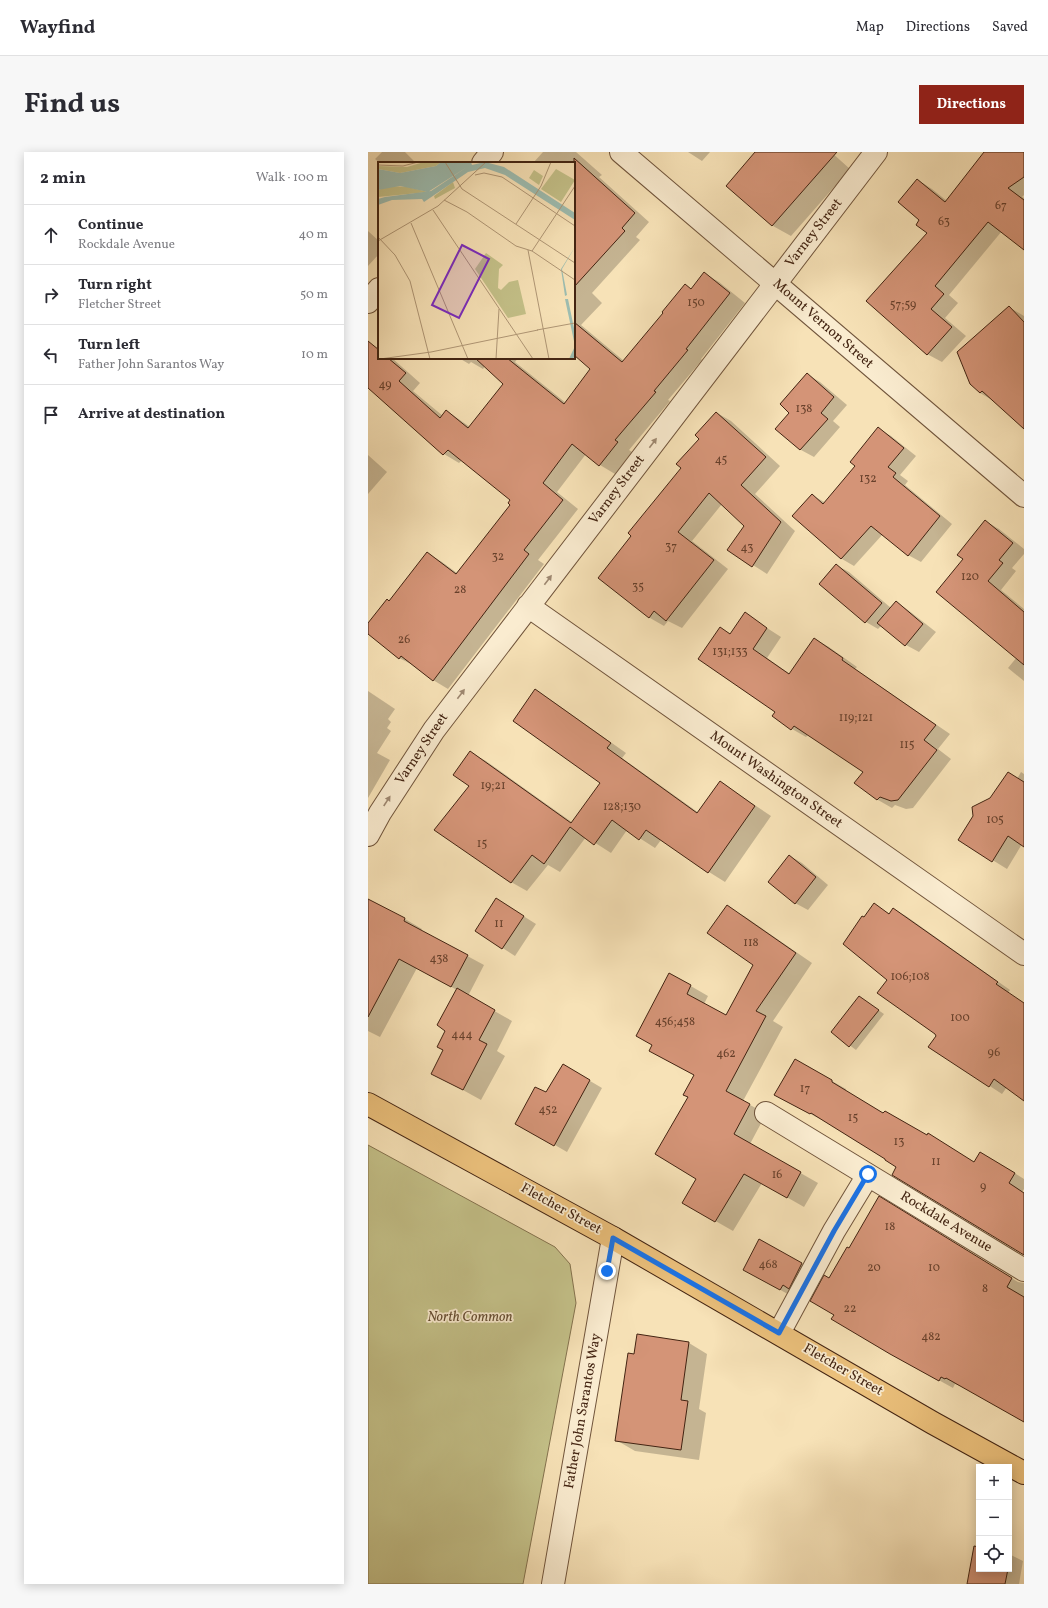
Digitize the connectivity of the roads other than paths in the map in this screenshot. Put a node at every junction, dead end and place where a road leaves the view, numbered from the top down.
1 (492, 152) edge
2 (621, 152) edge
3 (876, 152) edge
4 (484, 162) edge
5 (775, 283) junction
6 (378, 290) edge
7 (368, 302) edge
8 (1024, 496) edge
9 (528, 606) junction
10 (368, 835) edge
11 (1024, 954) edge
12 (368, 1104) edge
13 (766, 1113) dead end
14 (868, 1174) junction
15 (613, 1238) junction
16 (1024, 1270) edge
17 (779, 1333) junction
18 (1024, 1473) edge
19 (553, 1584) edge

1 - 4 street
2 - 5 street, Mount Vernon Street
3 - 5 street, Varney Street
5 - 8 street, Mount Vernon Street
9 -> 5 street, Varney Street
6 - 7 street
10 -> 9 street, Varney Street
9 - 11 street, Mount Washington Street
12 - 15 main road, Fletcher Street
13 - 14 street, Rockdale Avenue
14 - 16 street, Rockdale Avenue
14 - 17 street
15 - 17 main road, Fletcher Street
15 - 19 street, Father John Sarantos Way
17 - 18 main road, Fletcher Street

